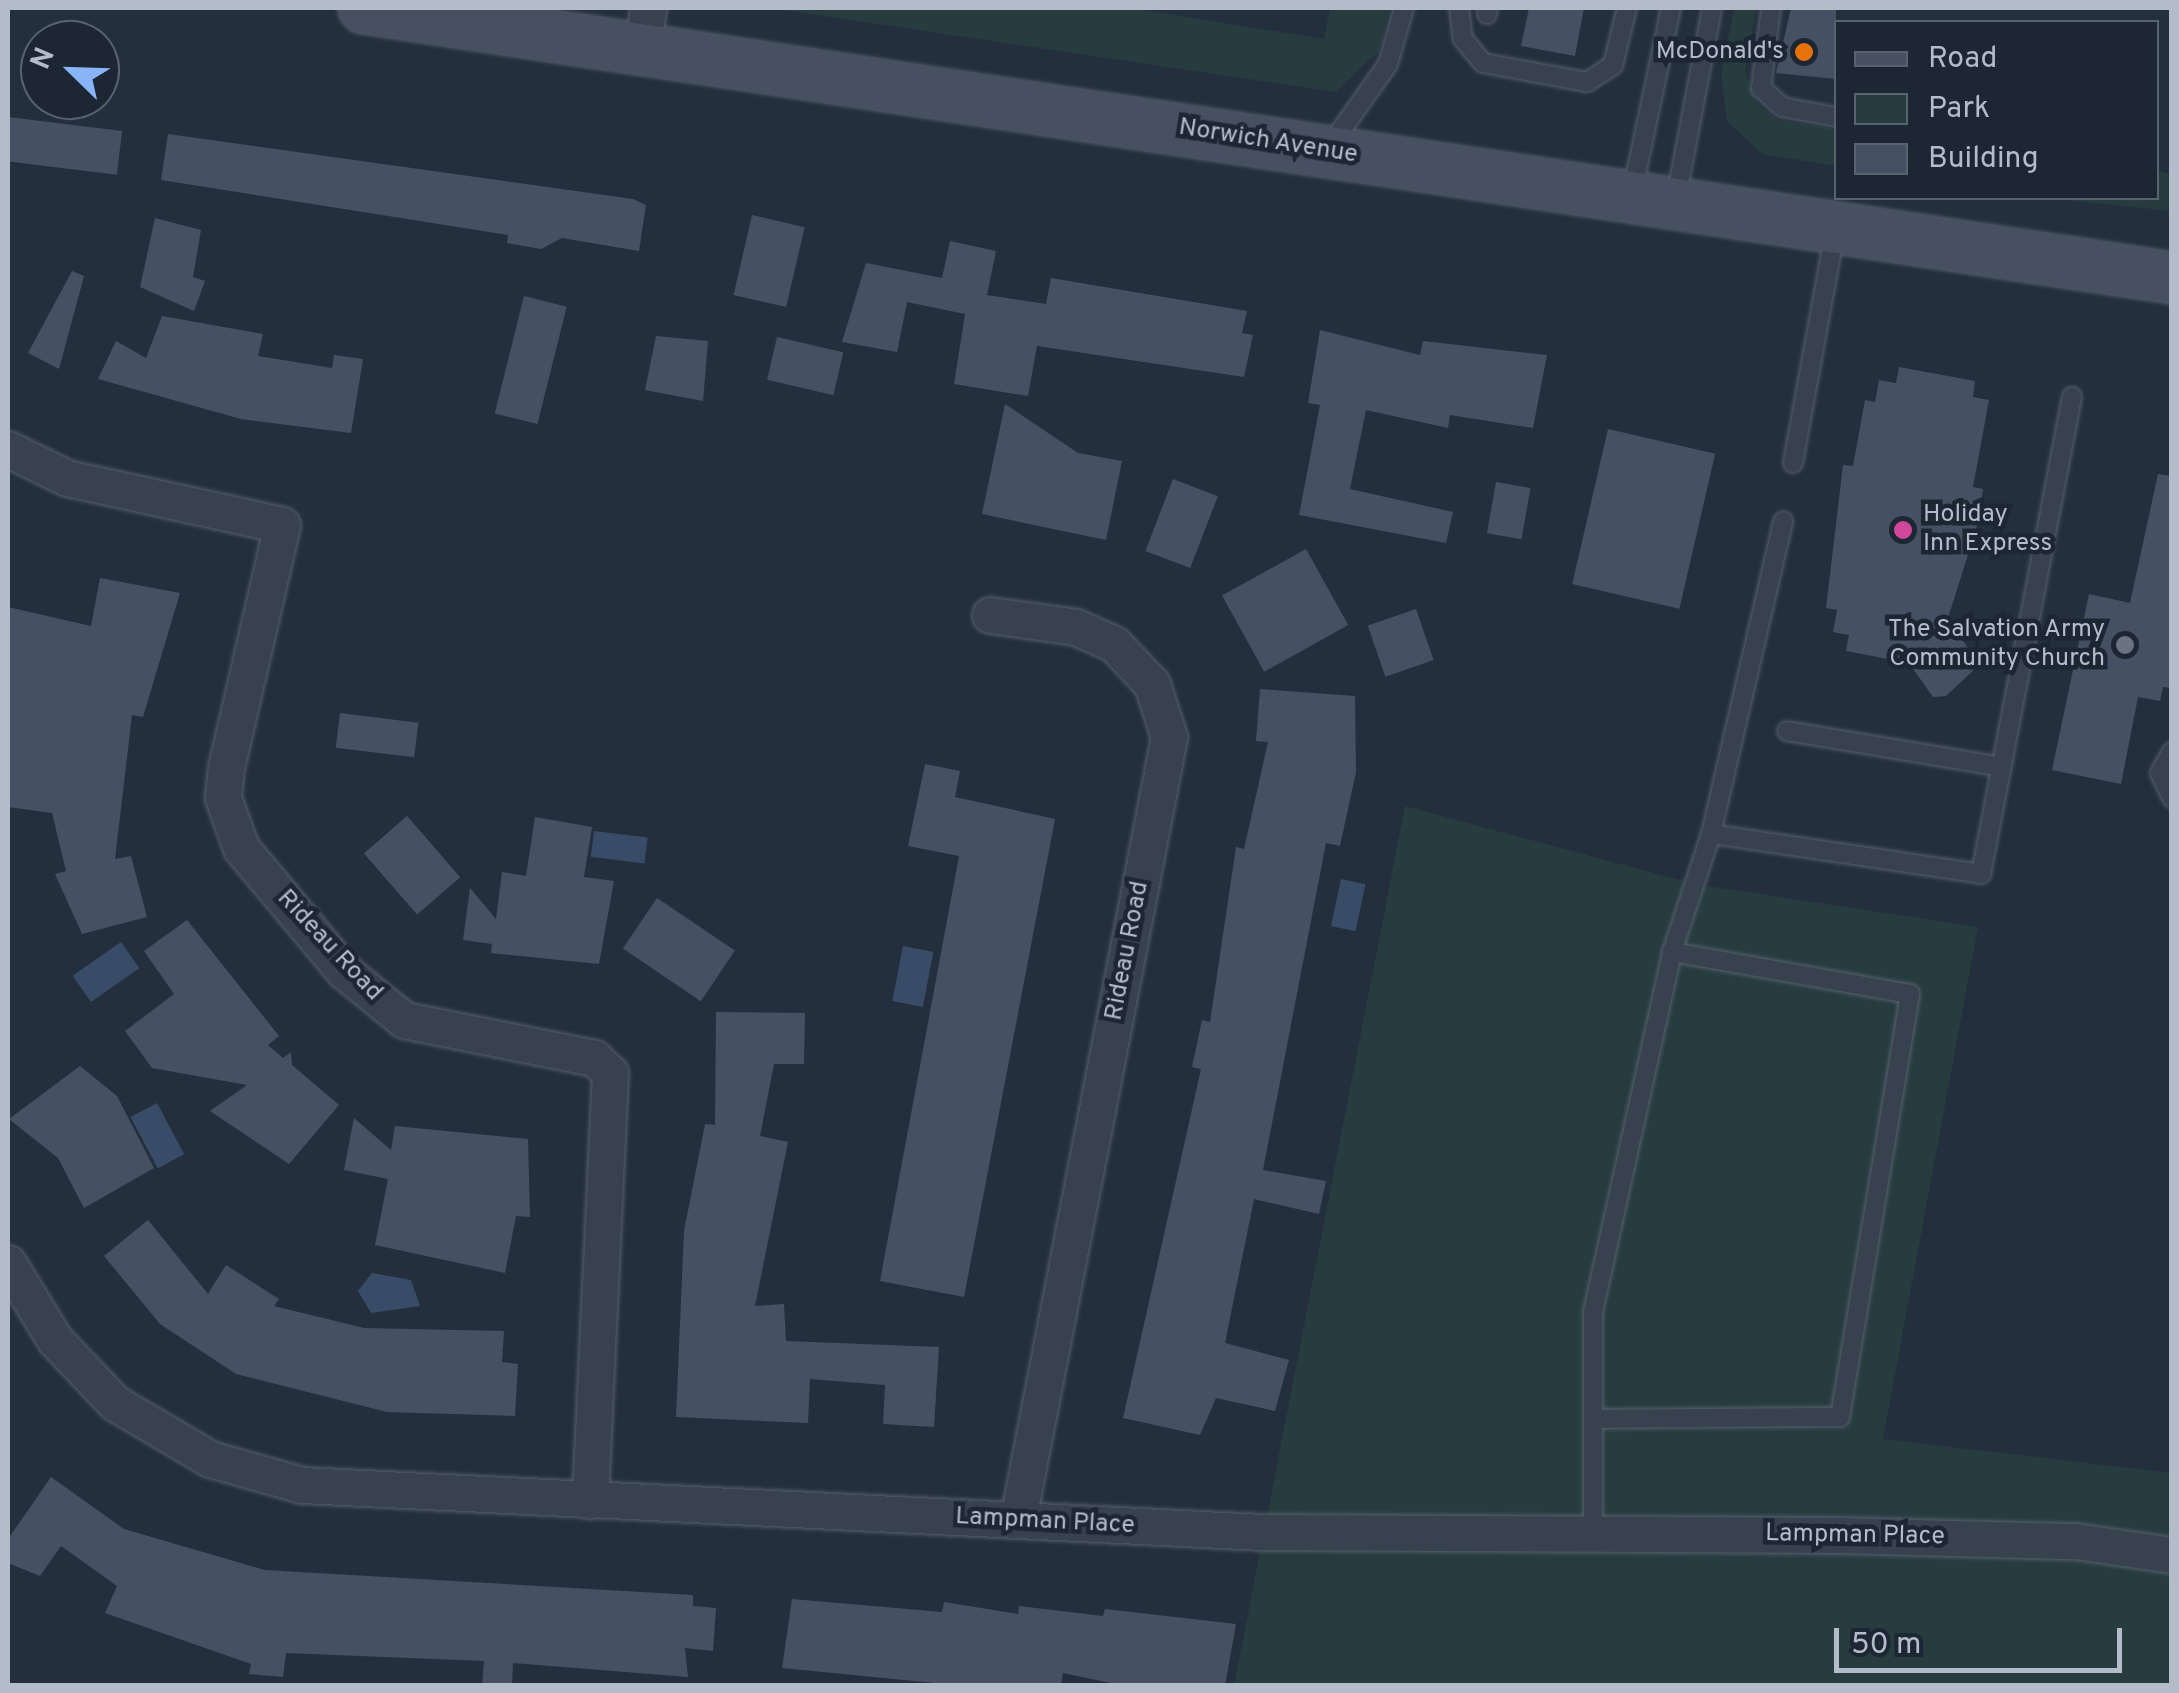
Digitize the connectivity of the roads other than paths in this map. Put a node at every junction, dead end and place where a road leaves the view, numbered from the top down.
1 (364, 8) edge
2 (1404, 8) edge
3 (1459, 8) edge
4 (1627, 8) edge
5 (1712, 8) edge
6 (1771, 8) edge
7 (1664, 9) edge
8 (645, 26) edge
9 (1834, 117) edge
10 (1327, 151) junction
11 (1653, 201) junction
12 (1836, 229) junction
13 (2172, 278) edge
14 (2072, 397) dead end
15 (8, 449) edge
16 (1793, 463) dead end
17 (1783, 521) dead end
18 (990, 615) dead end
19 (1787, 732) dead end
20 (2172, 752) edge
21 (2002, 767) junction
22 (2172, 798) edge
23 (1712, 834) junction
24 (1672, 952) junction
25 (8, 1263) edge
26 (1594, 1419) junction
27 (590, 1501) junction
28 (1018, 1520) junction
29 (1594, 1533) junction
30 (2172, 1555) edge

1 - 8 main road, Norwich Avenue
2 - 10 lane
3 - 4 lane
5 - 11 lane
6 - 9 lane
7 - 11 lane
8 - 10 main road, Norwich Avenue
10 - 11 main road, Norwich Avenue
11 - 12 main road, Norwich Avenue
12 - 13 main road, Norwich Avenue
12 - 16 lane
14 - 21 lane
15 - 27 street, Rideau Road
17 - 23 lane
18 - 28 street, Rideau Road
19 - 21 lane
20 - 22 lane
21 - 23 lane
23 - 24 lane
24 - 26 lane
24 - 26 lane
25 - 27 street, Lampman Place
26 - 29 lane
27 - 28 street, Lampman Place
28 - 29 street, Lampman Place
29 - 30 street, Lampman Place

